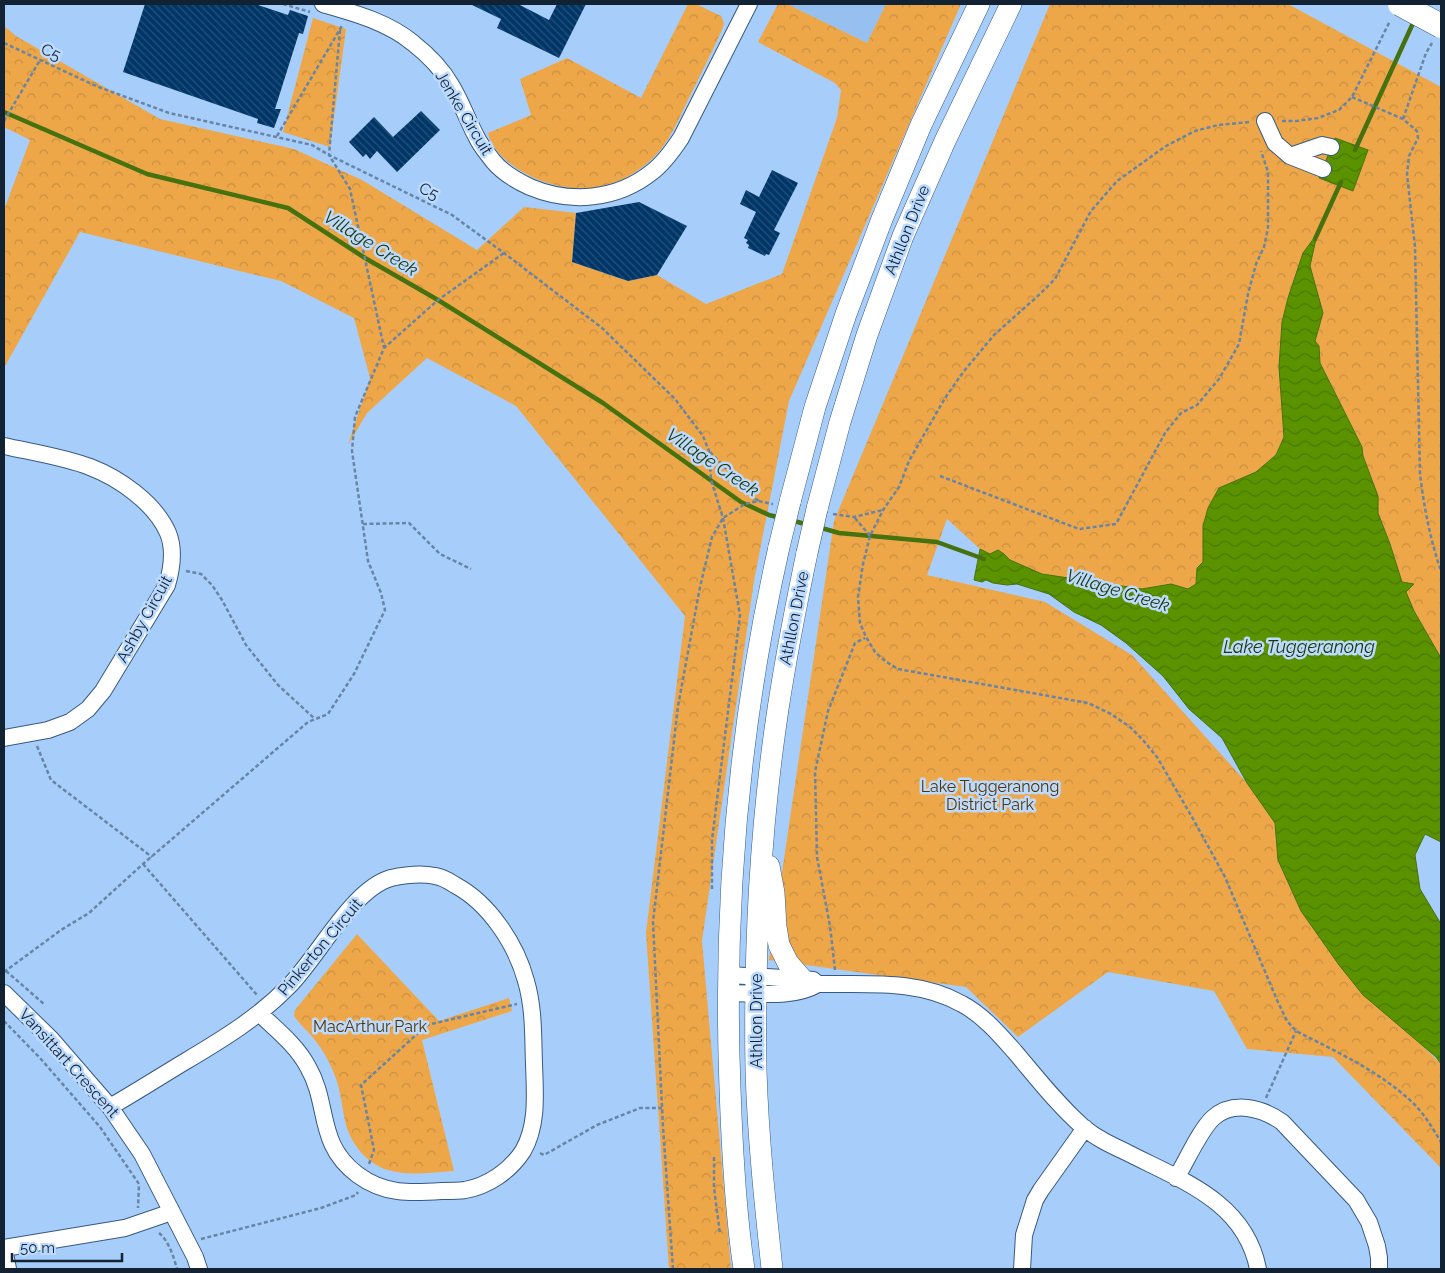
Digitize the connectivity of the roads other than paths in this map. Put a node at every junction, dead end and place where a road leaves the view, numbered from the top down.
1 (323, 4) edge
2 (749, 4) edge
3 (979, 4) edge
4 (1011, 4) edge
5 (1395, 12) edge
6 (1438, 33) edge
7 (1265, 121) road end
8 (1331, 147) dead end
9 (1290, 156) junction
10 (1323, 169) dead end
11 (4, 446) edge
12 (4, 738) edge
13 (763, 834) junction
14 (810, 981) junction
15 (728, 984) junction
16 (756, 985) junction
17 (4, 993) edge
18 (263, 1010) junction
19 (110, 1107) junction
20 (1084, 1128) junction
21 (1176, 1178) junction
22 (171, 1210) junction
23 (4, 1248) edge
24 (8, 1269) edge
25 (199, 1269) edge
26 (744, 1269) edge
27 (772, 1269) edge
28 (1022, 1269) edge
29 (1258, 1269) edge
30 (1379, 1269) edge

1 - 2 street, Jenke Circuit
3 - 15 main road, Athllon Drive, bridge
4 - 13 main road, Athllon Drive, bridge
5 - 6 highway, bridge
7 - 9 street
8 - 9 street
9 - 10 street
11 - 12 street, Ashby Circuit
13 - 14 main road
13 - 16 main road, Athllon Drive
14 - 16 street
14 - 20 street
15 - 16 street
15 - 26 main road, Athllon Drive
16 - 27 main road, Athllon Drive
17 - 19 street, Vansittart Crescent
18 - 18 street, Pinkerton Circuit
18 - 19 street, Pinkerton Circuit
19 - 22 street, Vansittart Crescent
20 - 21 street
20 - 28 street
21 - 29 street
21 - 30 street
22 - 23 street
22 - 25 street, Vansittart Crescent
23 - 24 street

